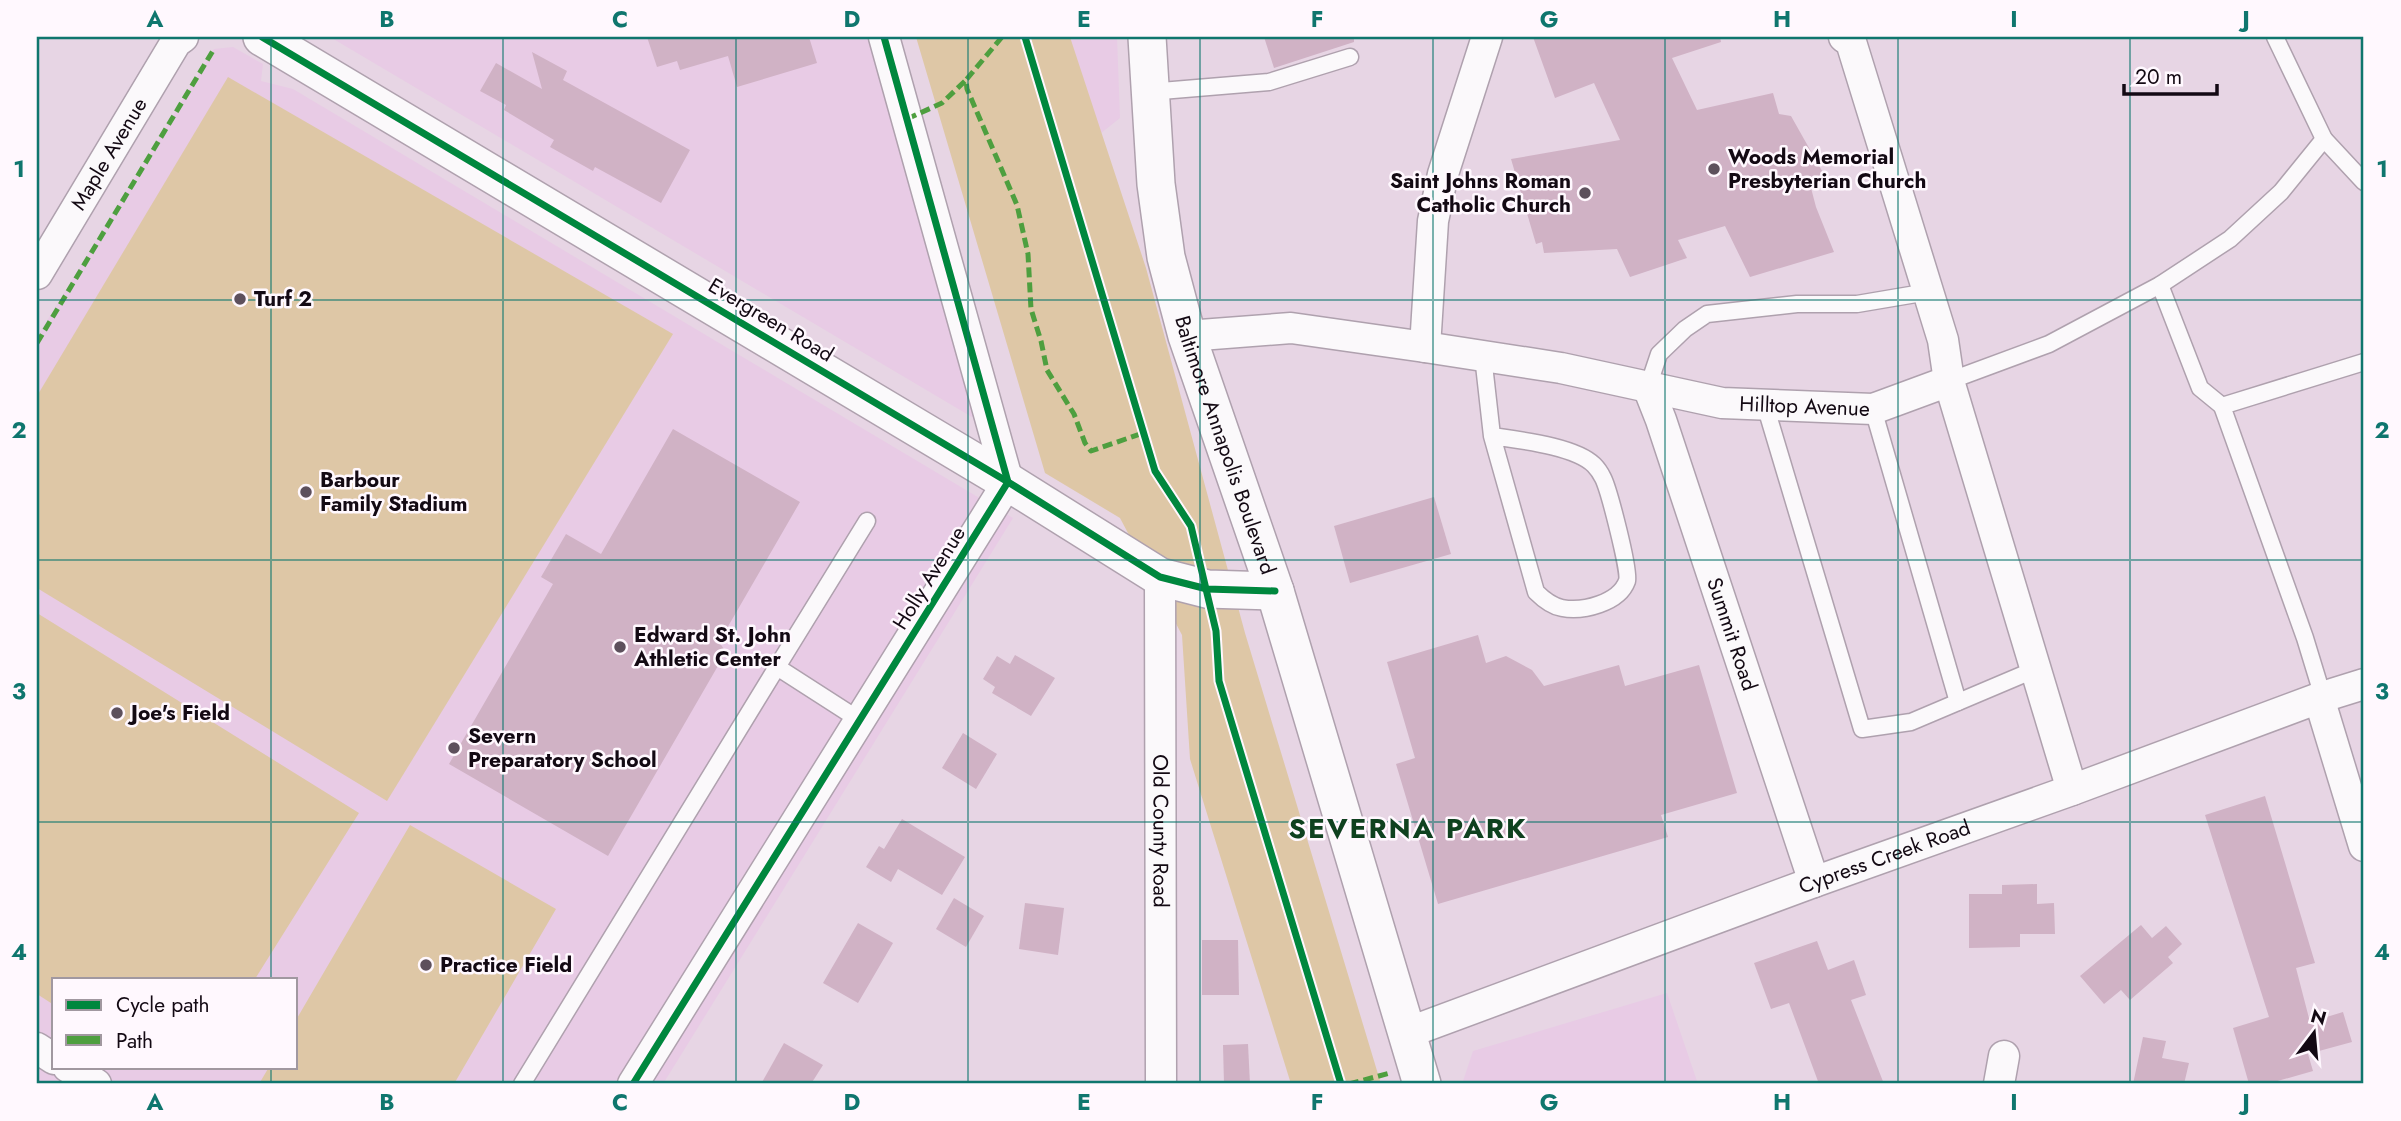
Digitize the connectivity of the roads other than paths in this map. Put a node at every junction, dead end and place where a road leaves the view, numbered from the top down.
1 (183, 37) edge
2 (262, 37) edge
3 (884, 37) edge
4 (1147, 37) edge
5 (1487, 37) edge
6 (1844, 37) edge
7 (2276, 37) edge
8 (1350, 57) dead end
9 (1149, 92) junction
10 (2324, 139) junction
11 (2364, 182) edge
12 (37, 274) edge
13 (2160, 285) junction
14 (1928, 292) junction
15 (1187, 336) junction
16 (1424, 347) junction
17 (1483, 356) junction
18 (2364, 362) edge
19 (1949, 381) junction
20 (1648, 387) junction
21 (1765, 405) junction
22 (2222, 406) junction
23 (1873, 409) junction
24 (1492, 436) junction
25 (1009, 482) junction
26 (867, 520) dead end
27 (1160, 577) junction
28 (1275, 591) junction
29 (777, 667) junction
30 (2036, 669) junction
31 (2364, 684) edge
32 (2321, 697) junction
33 (1958, 702) junction
34 (861, 721) junction
35 (2073, 790) junction
36 (2364, 846) edge
37 (1814, 882) junction
38 (1407, 1033) junction
39 (37, 1048) edge
40 (52, 1058) edge
41 (70, 1068) edge
42 (96, 1084) edge
43 (522, 1084) edge
44 (633, 1084) edge
45 (1161, 1084) edge
46 (1422, 1084) edge

1 - 12 street, Maple Avenue
2 - 25 street, Evergreen Road
3 - 25 street
4 - 9 street, Baltimore Annapolis Boulevard
5 - 16 street
6 - 14 street
7 - 10 lane
8 - 9 lane
9 - 15 street, Baltimore Annapolis Boulevard
10 - 11 lane
10 - 13 lane
13 - 19 lane
13 - 22 lane
14 - 19 street
14 - 20 lane
15 - 16 street, Hilltop Avenue
15 - 28 street, Baltimore Annapolis Boulevard
16 - 17 street, Hilltop Avenue
17 - 20 street, Hilltop Avenue
17 - 24 lane
18 - 22 lane
19 - 23 street, Hilltop Avenue
19 - 30 street
20 - 21 street, Hilltop Avenue
20 - 37 street, Summit Road
21 - 23 street, Hilltop Avenue
21 - 33 lane
22 - 32 lane
23 - 33 lane
24 - 24 lane
25 - 27 street, Evergreen Road
25 - 34 street, Holly Avenue
26 - 29 lane
27 - 28 street, Evergreen Road
27 - 45 street, Old County Road
28 - 38 street, Baltimore Annapolis Boulevard
29 - 34 lane
29 - 43 lane
30 - 33 lane
30 - 35 street
31 - 32 street, Cypress Creek Road
32 - 35 street, Cypress Creek Road
32 - 36 street
34 - 44 street, Holly Avenue
35 - 37 street, Cypress Creek Road
37 - 38 street, Cypress Creek Road
38 - 46 street, Baltimore Annapolis Boulevard
39 - 40 street
41 - 42 street

